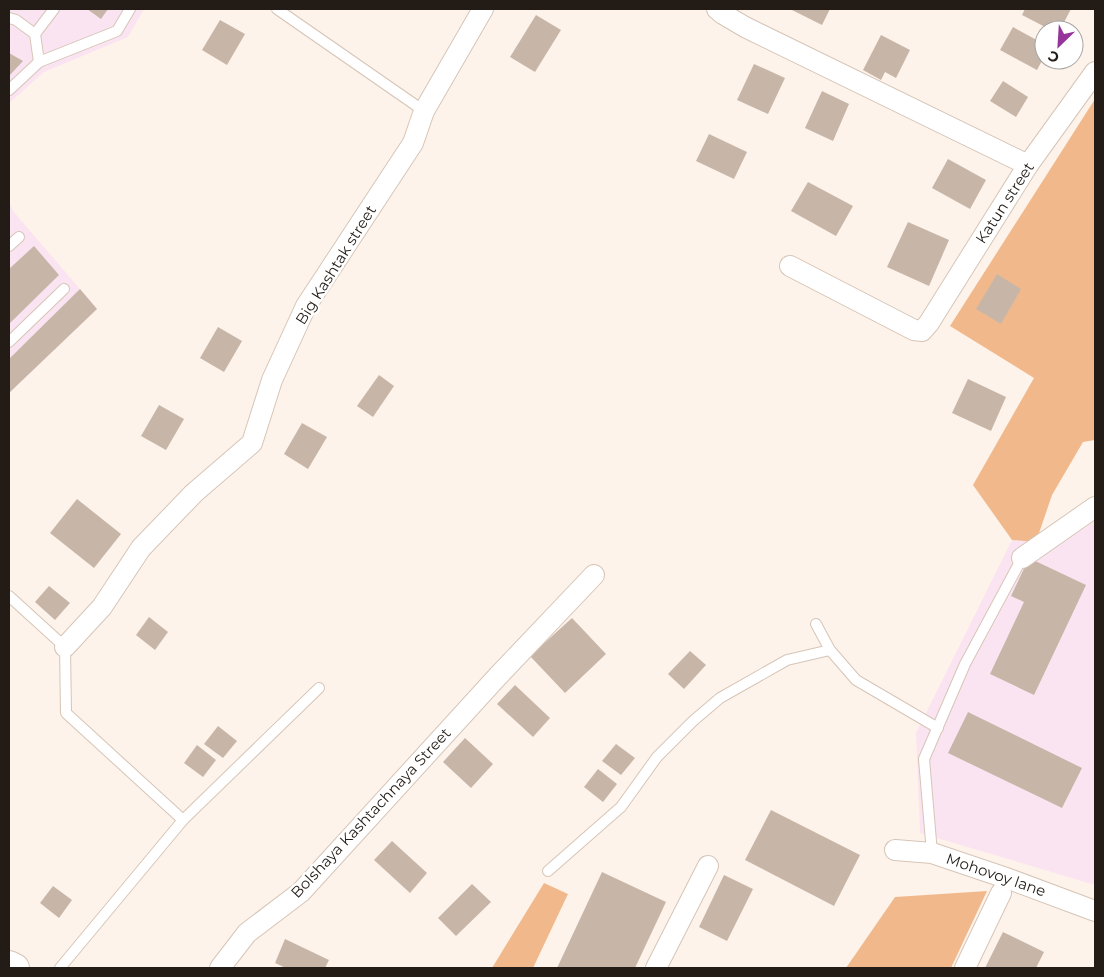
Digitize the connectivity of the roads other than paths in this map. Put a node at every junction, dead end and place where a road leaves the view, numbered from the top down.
1 (54, 9) edge
2 (130, 9) edge
3 (277, 9) edge
4 (483, 9) edge
5 (717, 9) edge
6 (12, 19) edge
7 (9, 28) edge
8 (35, 34) junction
9 (39, 62) junction
10 (1095, 72) edge
11 (9, 90) edge
12 (424, 111) junction
13 (1028, 166) junction
14 (19, 237) dead end
15 (9, 246) edge
16 (790, 266) dead end
17 (64, 288) dead end
18 (9, 342) edge
19 (1095, 506) edge
20 (1022, 558) joint
21 (594, 575) dead end
22 (9, 596) edge
23 (816, 624) dead end
24 (65, 647) junction
25 (830, 650) junction
26 (319, 688) dead end
27 (938, 728) junction
28 (183, 820) junction
29 (895, 850) dead end
30 (932, 853) junction
31 (708, 866) dead end
32 (548, 870) dead end
33 (1001, 892) dead end
34 (1095, 911) edge
35 (9, 965) edge
36 (15, 968) edge
37 (60, 968) edge
38 (220, 968) edge
39 (656, 968) edge
40 (965, 968) edge

1 - 8 lane
2 - 9 lane
3 - 12 lane
4 - 12 street, Big Kashtak street
5 - 13 street
6 - 7 lane
6 - 8 lane
8 - 9 lane
9 - 11 lane
10 - 13 street, Katun street
12 - 24 street, Big Kashtak street
13 - 16 street, Katun street
14 - 15 lane
17 - 18 lane
19 - 20 street
20 - 27 lane
21 - 38 street, Bolshaya Kashtachnaya Street
22 - 24 lane
23 - 25 lane
24 - 28 lane
25 - 27 lane
25 - 32 lane
26 - 28 lane
27 - 30 lane
28 - 37 lane
29 - 30 street, Mohovoy lane
30 - 34 street, Mohovoy lane
31 - 39 street
33 - 40 street
35 - 36 street

